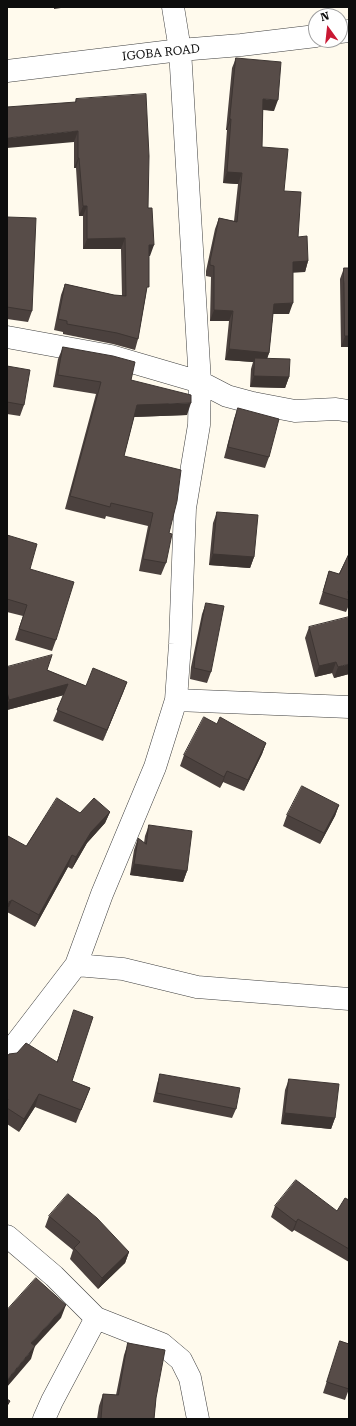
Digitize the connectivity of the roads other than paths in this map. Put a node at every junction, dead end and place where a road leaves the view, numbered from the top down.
1 (173, 7) edge
2 (308, 37) edge
3 (180, 50) junction
4 (7, 71) edge
5 (7, 336) edge
6 (200, 382) junction
7 (349, 411) edge
8 (176, 700) junction
9 (349, 707) edge
10 (76, 965) junction
11 (349, 999) edge
12 (7, 1055) edge
13 (7, 1236) edge
14 (96, 1318) junction
15 (44, 1419) edge
16 (198, 1419) edge

1 - 3 street
2 - 3 street, IGOBA ROAD
3 - 4 street, IGOBA ROAD
3 - 6 street
5 - 6 street
6 - 7 street
6 - 8 street
8 - 9 street
8 - 10 street
10 - 11 street
10 - 12 street
13 - 14 street
14 - 15 street
14 - 16 street

